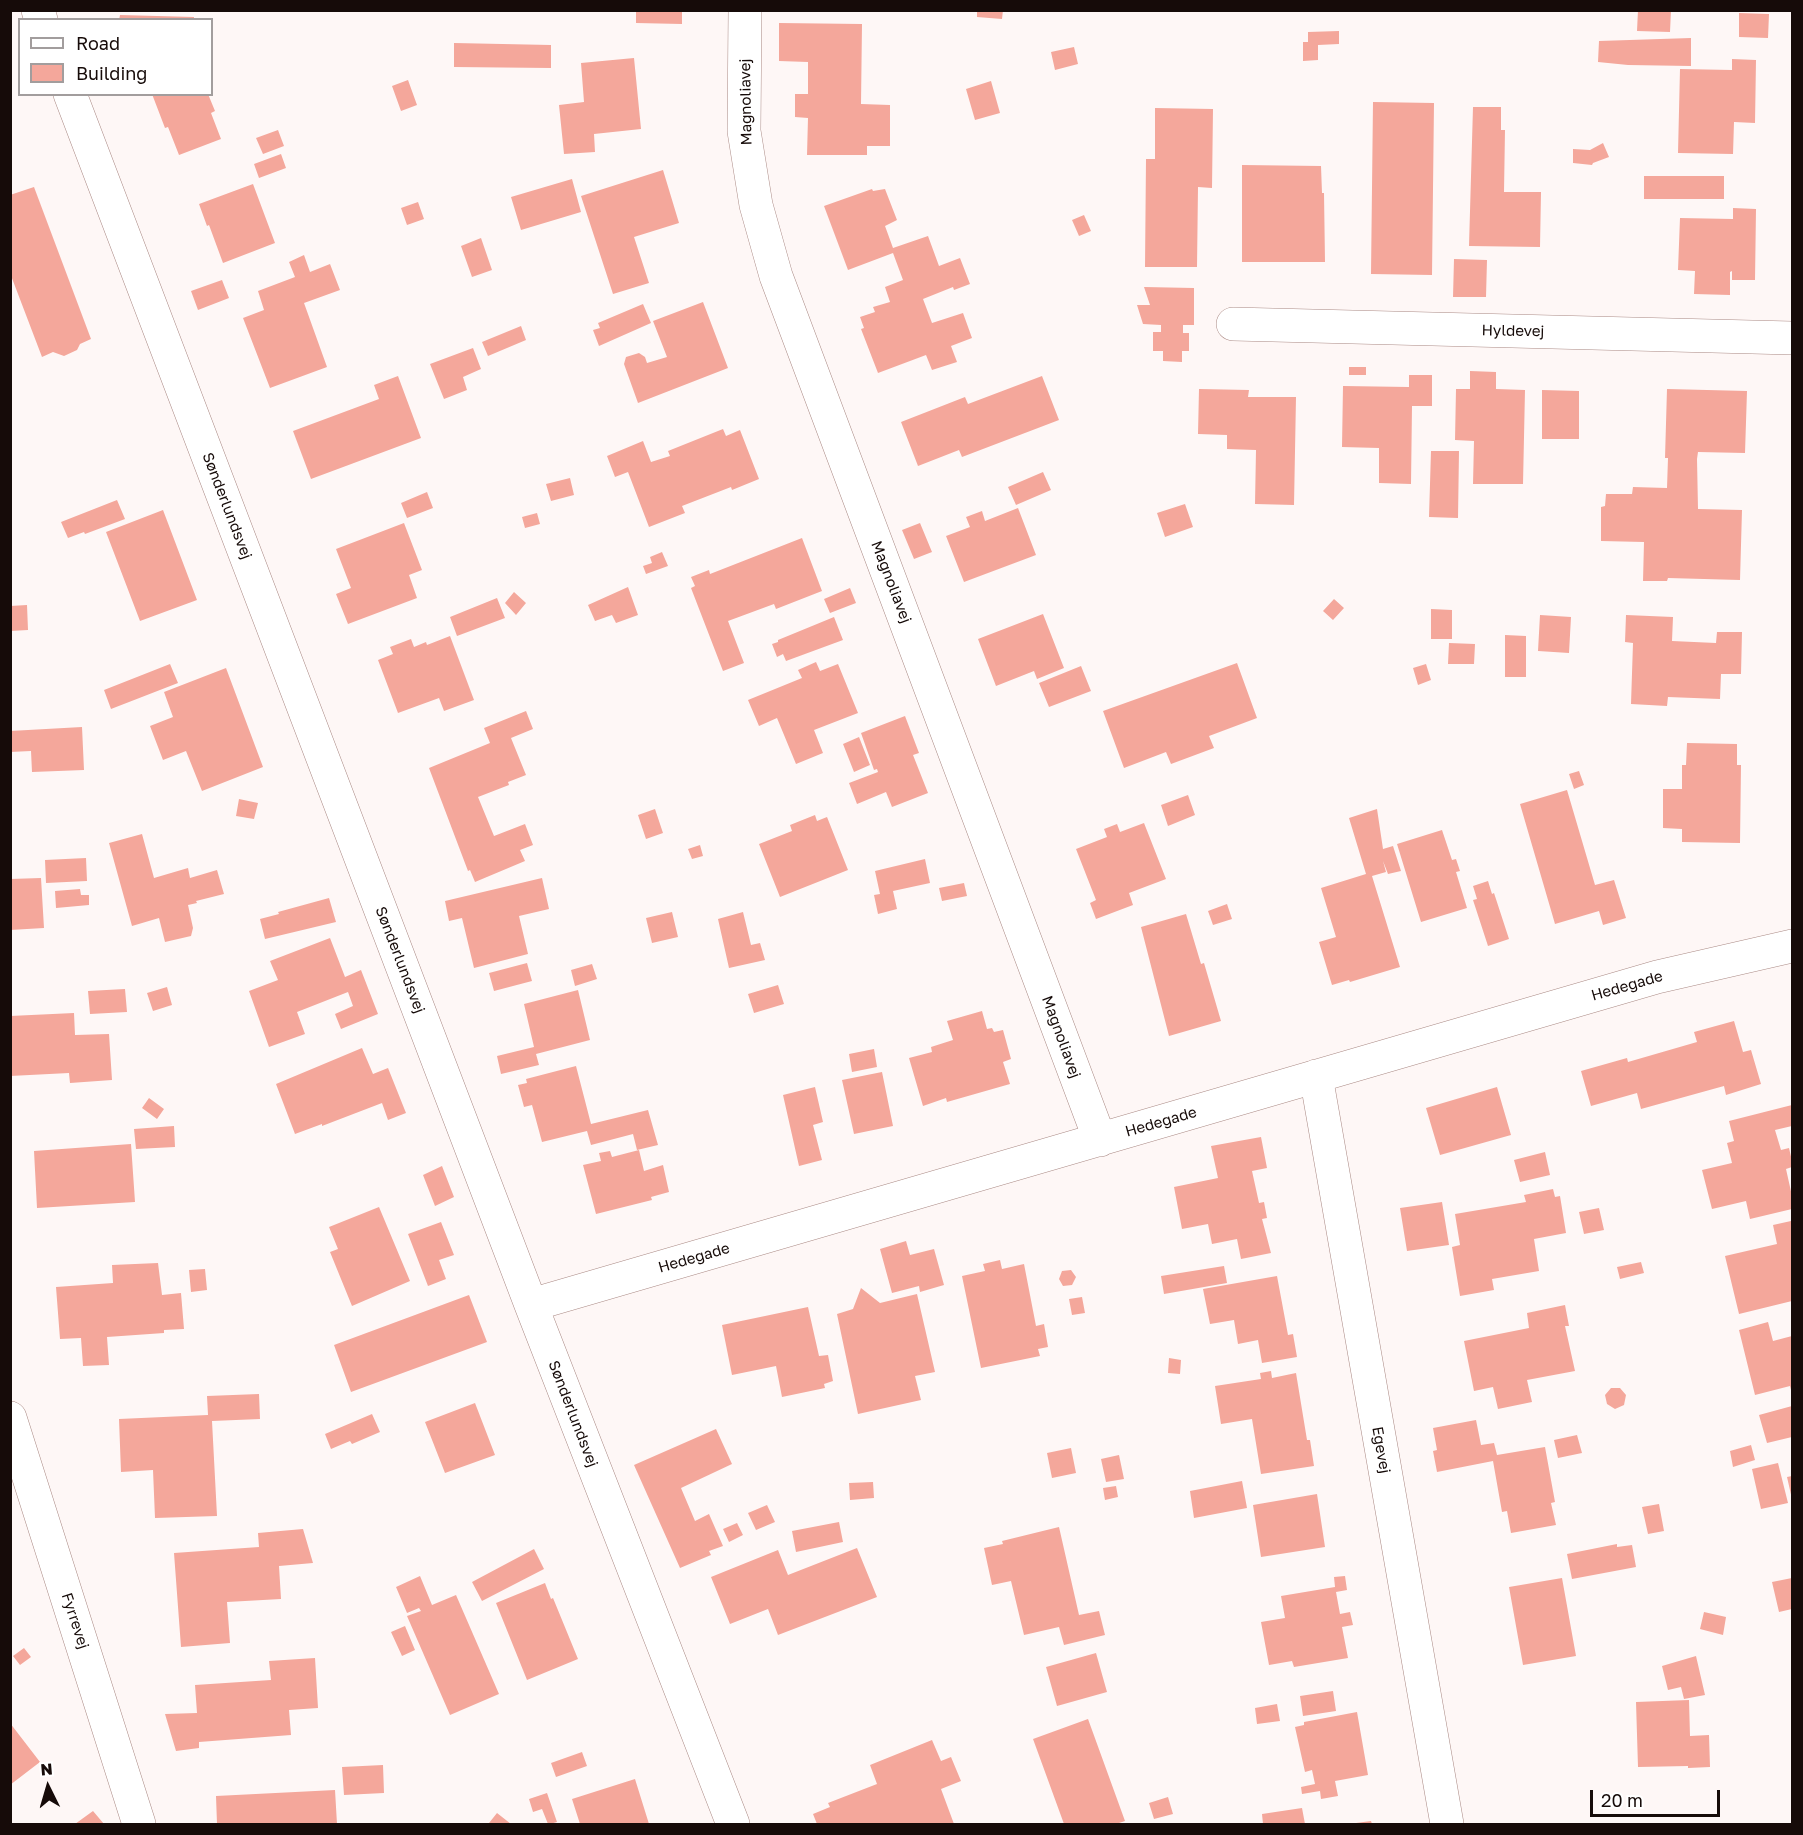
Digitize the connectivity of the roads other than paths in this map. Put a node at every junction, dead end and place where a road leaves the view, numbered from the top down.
1 (746, 10) edge
2 (71, 96) edge
3 (1233, 324) dead end
4 (1792, 338) edge
5 (1792, 946) edge
6 (1316, 1076) junction
7 (1100, 1140) junction
8 (531, 1305) junction
9 (10, 1418) edge
10 (140, 1824) edge
11 (733, 1824) edge
12 (1447, 1824) edge

1 - 7 street, Magnoliavej
2 - 8 street, Sønderlundsvej
3 - 4 street, Hyldevej
5 - 6 street, Hedegade
6 - 7 street, Hedegade
6 - 12 street, Egevej
7 - 8 street, Hedegade
8 - 11 street, Sønderlundsvej
9 - 10 street, Fyrrevej

